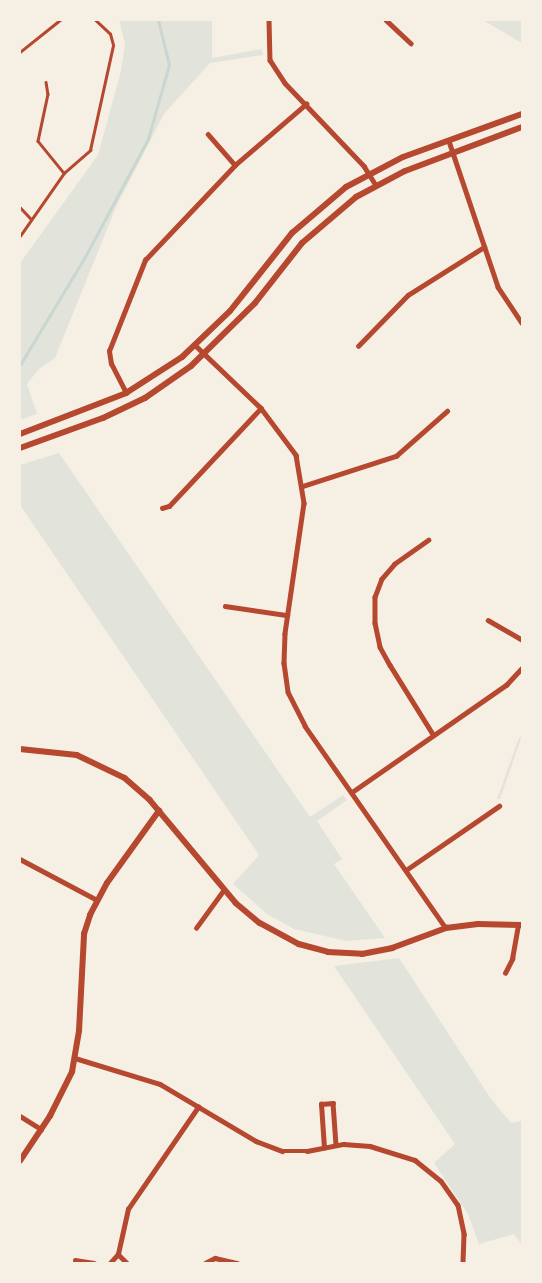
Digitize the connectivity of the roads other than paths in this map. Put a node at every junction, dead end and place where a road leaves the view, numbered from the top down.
1 (60, 20) edge
2 (95, 20) edge
3 (269, 20) edge
4 (386, 20) edge
5 (412, 43) dead end
6 (20, 52) edge
7 (46, 82) dead end
8 (306, 104) junction
9 (522, 114) edge
10 (522, 127) edge
11 (208, 134) dead end
12 (449, 141) junction
13 (454, 154) junction
14 (234, 165) junction
15 (64, 173) junction
16 (369, 174) junction
17 (376, 185) junction
18 (20, 207) edge
19 (31, 219) junction
20 (20, 236) edge
21 (484, 247) junction
22 (522, 323) edge
23 (195, 345) junction
24 (358, 346) dead end
25 (205, 355) junction
26 (126, 393) junction
27 (261, 408) junction
28 (447, 411) dead end
29 (20, 434) edge
30 (20, 448) edge
31 (302, 486) junction
32 (162, 508) dead end
33 (429, 540) dead end
34 (225, 606) dead end
35 (288, 615) junction
36 (488, 620) dead end
37 (522, 640) edge
38 (522, 668) edge
39 (434, 734) junction
40 (20, 749) edge
41 (352, 792) junction
42 (499, 806) dead end
43 (159, 811) junction
44 (20, 859) edge
45 (406, 870) junction
46 (223, 891) junction
47 (97, 900) junction
48 (520, 925) edge
49 (196, 928) dead end
50 (446, 928) junction
51 (505, 973) dead end
52 (75, 1058) junction
53 (198, 1107) junction
54 (20, 1116) edge
55 (42, 1129) junction
56 (336, 1145) junction
57 (324, 1148) junction
58 (20, 1161) edge
59 (118, 1254) junction
60 (76, 1260) dead end
61 (94, 1263) edge
62 (110, 1263) edge
63 (127, 1263) edge
64 (205, 1263) edge
65 (237, 1263) edge
66 (463, 1263) edge

1 - 6 lane
2 - 15 lane
3 - 8 street
4 - 5 street
7 - 15 lane
8 - 14 street
8 - 16 street
9 - 12 main road
10 - 13 main road
11 - 14 street
12 - 13 street
12 - 16 main road
13 - 17 main road
13 - 21 street
14 - 26 street
15 - 19 lane
16 - 17 street
16 - 23 main road
17 - 25 main road
18 - 19 lane
19 - 20 lane
21 - 22 street
21 - 24 street
23 - 25 street
23 - 26 main road
25 - 27 street
25 - 30 main road
26 - 29 main road
27 - 31 street
27 - 32 street
28 - 31 street
31 - 35 street
33 - 39 street
34 - 35 street
35 - 41 street
36 - 37 street
38 - 39 street
39 - 41 street
40 - 43 street
41 - 45 street
42 - 45 street
43 - 46 street
43 - 47 street
44 - 47 street
45 - 50 street
46 - 49 street
46 - 50 street
47 - 52 street
48 - 50 street
48 - 51 street
52 - 53 street
52 - 55 street
53 - 57 street
53 - 59 street
54 - 55 street
55 - 58 street
56 - 57 street
56 - 57 street
56 - 66 street
59 - 62 street
59 - 63 street
60 - 61 street
64 - 65 street

